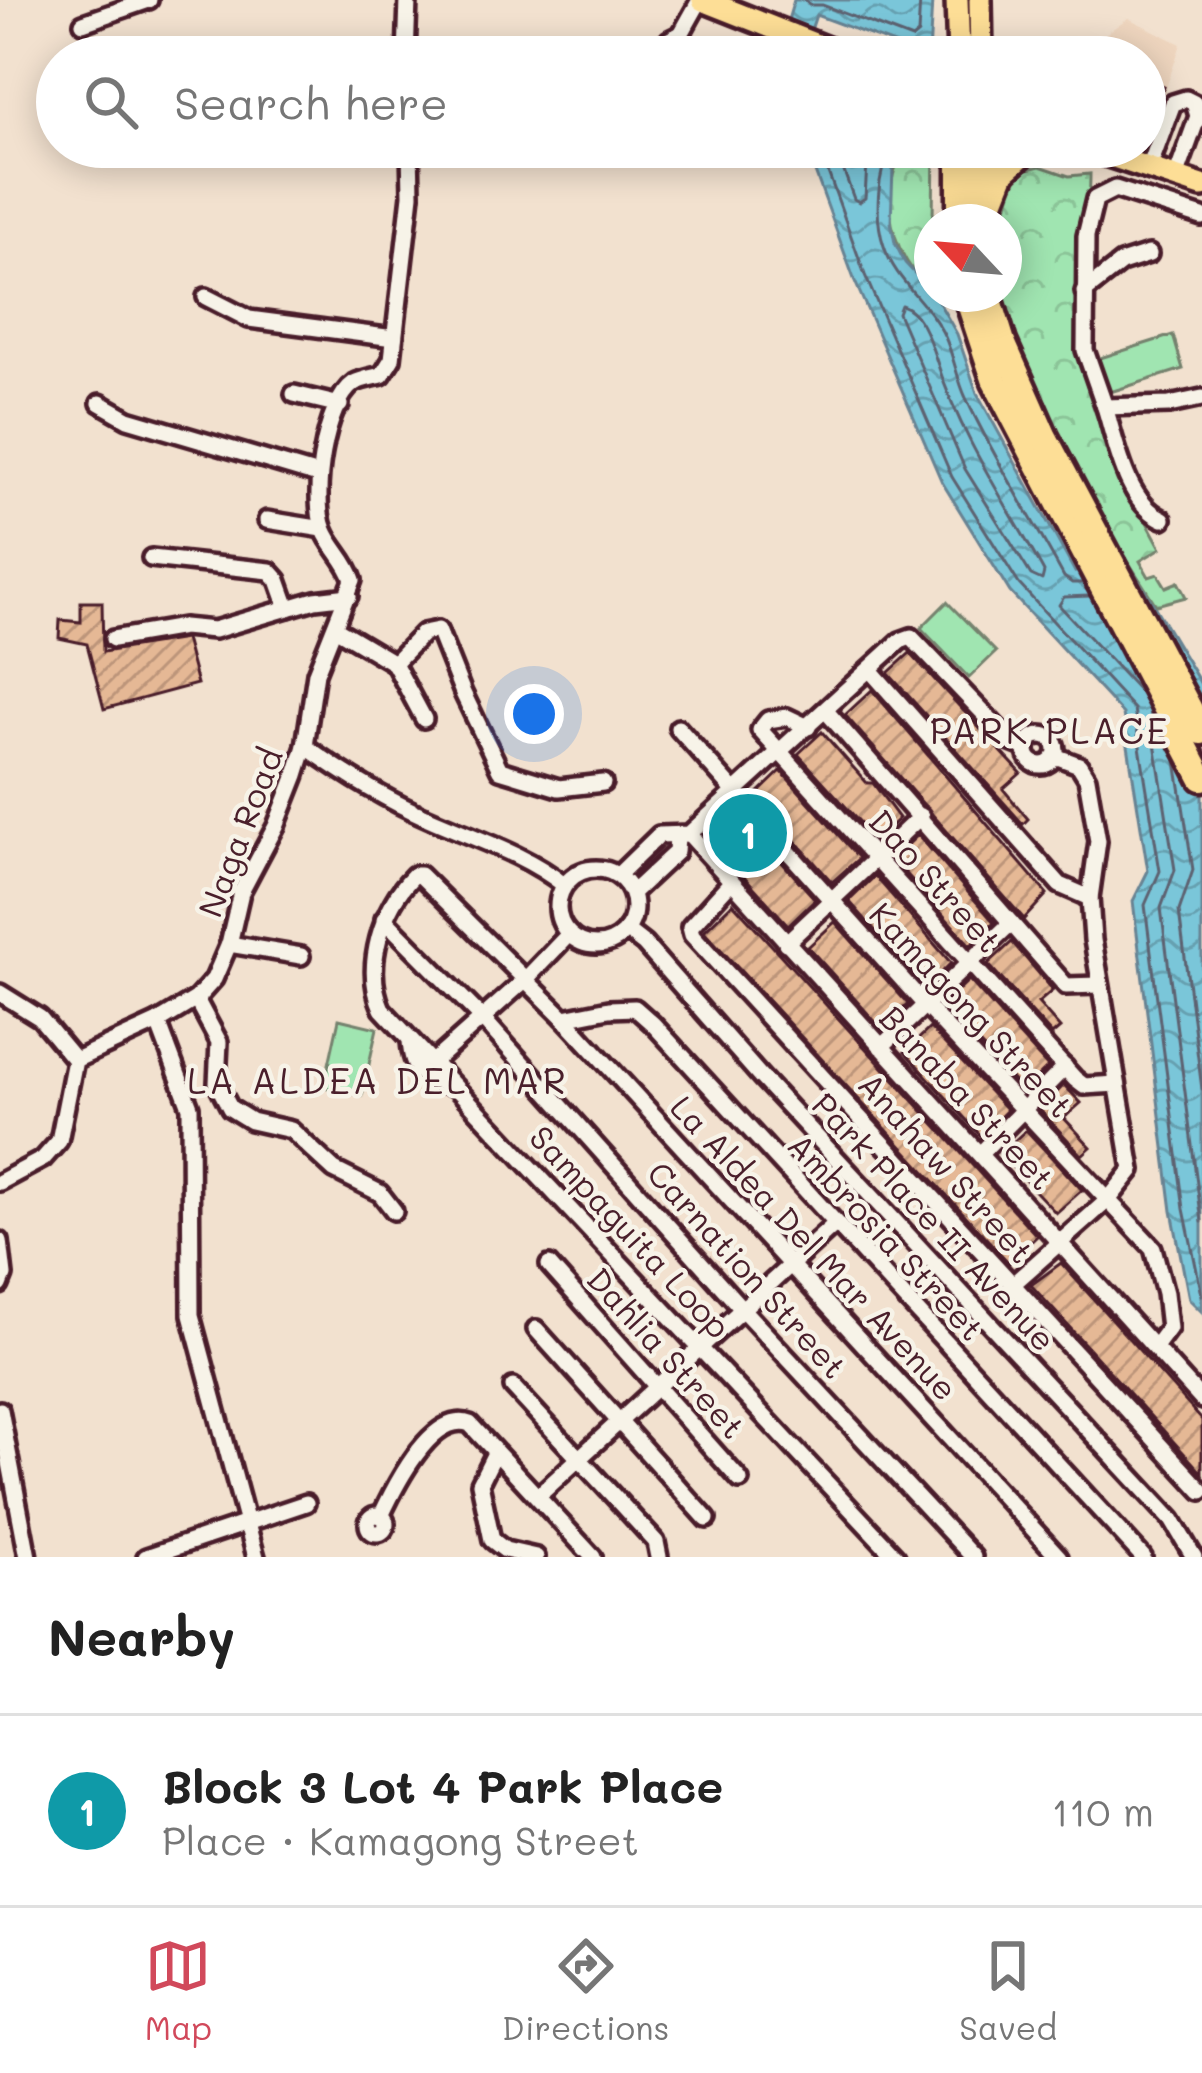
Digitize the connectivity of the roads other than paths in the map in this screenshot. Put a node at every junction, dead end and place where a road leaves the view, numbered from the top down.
1 (149, 0) edge
2 (408, 0) edge
3 (702, 0) edge
4 (957, 0) edge
5 (980, 0) edge
6 (83, 23) dead end
7 (681, 34) joint
8 (405, 36) edge
9 (677, 36) edge
10 (789, 36) edge
11 (958, 36) edge
12 (981, 36) edge
13 (1166, 122) edge
14 (410, 168) edge
15 (960, 168) edge
16 (983, 168) edge
17 (1006, 168) edge
18 (1149, 168) edge
19 (1176, 178) junction
20 (1202, 186) edge
21 (960, 204) edge
22 (983, 204) edge
23 (990, 204) edge
24 (1202, 217) edge
25 (1149, 254) dead end
26 (1084, 292) junction
27 (206, 297) dead end
28 (972, 312) edge
29 (994, 312) edge
30 (394, 338) junction
31 (294, 394) dead end
32 (1202, 398) edge
33 (100, 404) dead end
34 (340, 405) junction
35 (1106, 407) junction
36 (318, 475) junction
37 (1163, 519) dead end
38 (267, 520) dead end
39 (323, 529) junction
40 (151, 558) dead end
41 (1098, 562) junction
42 (349, 596) junction
43 (289, 608) junction
44 (334, 628) junction
45 (113, 639) dead end
46 (394, 663) junction
47 (871, 671) junction
48 (826, 711) junction
49 (424, 719) dead end
50 (808, 727) junction
51 (678, 728) dead end
52 (1202, 732) edge
53 (305, 746) junction
54 (783, 752) junction
55 (1202, 778) edge
56 (603, 783) dead end
57 (735, 795) junction
58 (921, 816) junction
59 (683, 835) junction
60 (875, 859) junction
61 (618, 875) junction
62 (730, 883) junction
63 (564, 885) junction
64 (632, 893) junction
65 (1090, 898) junction
66 (831, 900) junction
67 (384, 919) junction
68 (1011, 923) junction
69 (626, 930) junction
70 (569, 934) junction
71 (786, 943) junction
72 (229, 944) junction
73 (301, 956) dead end
74 (970, 962) junction
75 (525, 980) junction
76 (1099, 985) junction
77 (0, 993) edge
78 (196, 999) junction
79 (925, 1004) junction
80 (564, 1018) junction
81 (483, 1019) junction
82 (158, 1022) junction
83 (410, 1041) junction
84 (880, 1047) junction
85 (75, 1060) junction
86 (433, 1062) junction
87 (1065, 1067) junction
88 (1117, 1084) junction
89 (452, 1086) junction
90 (1024, 1109) junction
91 (981, 1153) junction
92 (0, 1182) edge
93 (1108, 1199) junction
94 (394, 1211) dead end
95 (835, 1225) junction
96 (0, 1241) edge
97 (1060, 1242) junction
98 (549, 1264) dead end
99 (789, 1264) junction
100 (1012, 1284) junction
101 (0, 1285) edge
102 (742, 1309) junction
103 (536, 1329) dead end
104 (701, 1348) junction
105 (1154, 1348) junction
106 (513, 1387) dead end
107 (658, 1388) junction
108 (1202, 1400) edge
109 (0, 1410) edge
110 (620, 1423) junction
111 (495, 1453) junction
112 (580, 1461) junction
113 (740, 1480) dead end
114 (1202, 1491) edge
115 (538, 1496) junction
116 (306, 1503) dead end
117 (381, 1516) dead end
118 (707, 1520) dead end
119 (245, 1524) junction
120 (659, 1554) edge
121 (28, 1557) edge
122 (146, 1557) edge
123 (256, 1557) edge
124 (536, 1557) edge
125 (593, 1557) edge
126 (896, 1557) edge
127 (973, 1557) edge
128 (1059, 1557) edge
129 (1143, 1557) edge
130 (1194, 1557) edge

1 - 6 street
2 - 8 street
3 - 7 street
3 - 10 main road
4 - 11 main road
5 - 12 main road
7 - 9 street
13 - 19 street
14 - 30 street
15 - 21 highway
16 - 22 highway
17 - 23 highway
18 - 19 main road
19 - 20 main road
24 - 26 street
25 - 26 street
26 - 35 street
27 - 30 street
28 - 41 highway
29 - 41 highway
30 - 34 street
31 - 34 street
32 - 35 street
33 - 36 street
34 - 36 street
35 - 37 street
36 - 39 street
38 - 39 street
39 - 42 street
40 - 43 street
41 - 52 highway
41 - 55 highway
42 - 43 street
42 - 44 street, Naga Road
43 - 45 street
44 - 46 street
44 - 53 street, Naga Road
46 - 49 street
46 - 56 street
47 - 48 street
47 - 65 street
47 - 65 street
48 - 50 street
48 - 58 street
50 - 54 street
50 - 54 street
51 - 57 street, Kamagong Street
53 - 63 street
53 - 72 street, Naga Road
54 - 57 street
54 - 60 street, Dao Street
57 - 59 street
57 - 66 street, Kamagong Street
58 - 60 street
58 - 68 street
59 - 61 street
59 - 62 street, Banaba Street
59 - 64 street
60 - 66 street
60 - 74 street, Dao Street
61 - 63 street
61 - 64 street
62 - 71 street, Banaba Street
62 - 100 street, Anahaw Street
63 - 70 street
64 - 69 street
65 - 76 street
66 - 71 street
66 - 79 street, Kamagong Street
67 - 75 street
67 - 81 street, Carnation Street
67 - 83 street, Sampaguita Loop
68 - 74 street
68 - 76 street
69 - 70 street
69 - 130 street, Park Place II Avenue
70 - 75 street
71 - 84 street, Banaba Street
72 - 73 street
72 - 78 street, Naga Road
74 - 79 street
74 - 87 street, Dao Street
75 - 80 street, La Aldea Del Mar Avenue
75 - 81 street
76 - 88 street
77 - 85 street
78 - 82 street, Naga Road
78 - 94 street
79 - 84 street
79 - 90 street, Kamagong Street
80 - 95 street, Ambrosia Street
80 - 99 street, La Aldea Del Mar Avenue
81 - 86 street
81 - 102 street, Carnation Street
82 - 85 street, Naga Road
82 - 119 street
83 - 86 street, Sampaguita Loop
83 - 89 street
84 - 91 street, Banaba Street
85 - 92 street
86 - 89 street, Sampaguita Loop
87 - 88 street, Dao Street
87 - 90 street
88 - 93 street
89 - 104 street, Sampaguita Loop
90 - 91 street
90 - 93 street, Kamagong Street
91 - 97 street, Banaba Street
93 - 97 street
93 - 105 street, Kamagong Street
95 - 99 street
95 - 129 street, Ambrosia Street
96 - 101 street
97 - 100 street
97 - 105 street, Banaba Street
98 - 107 street, Dahlia Street
99 - 102 street
99 - 128 street, La Aldea Del Mar Avenue
100 - 114 street, Anahaw Street
102 - 104 street
102 - 127 street, Carnation Street
103 - 110 street
104 - 107 street
104 - 126 street, Sampaguita Loop
105 - 108 street, Banaba Street
106 - 112 street
107 - 110 street
107 - 113 street, Dahlia Street
109 - 121 street
110 - 112 street
110 - 118 street
111 - 115 street
111 - 117 street
111 - 124 street
112 - 115 street
112 - 120 street
115 - 125 street
116 - 119 street
119 - 122 street
119 - 123 street

